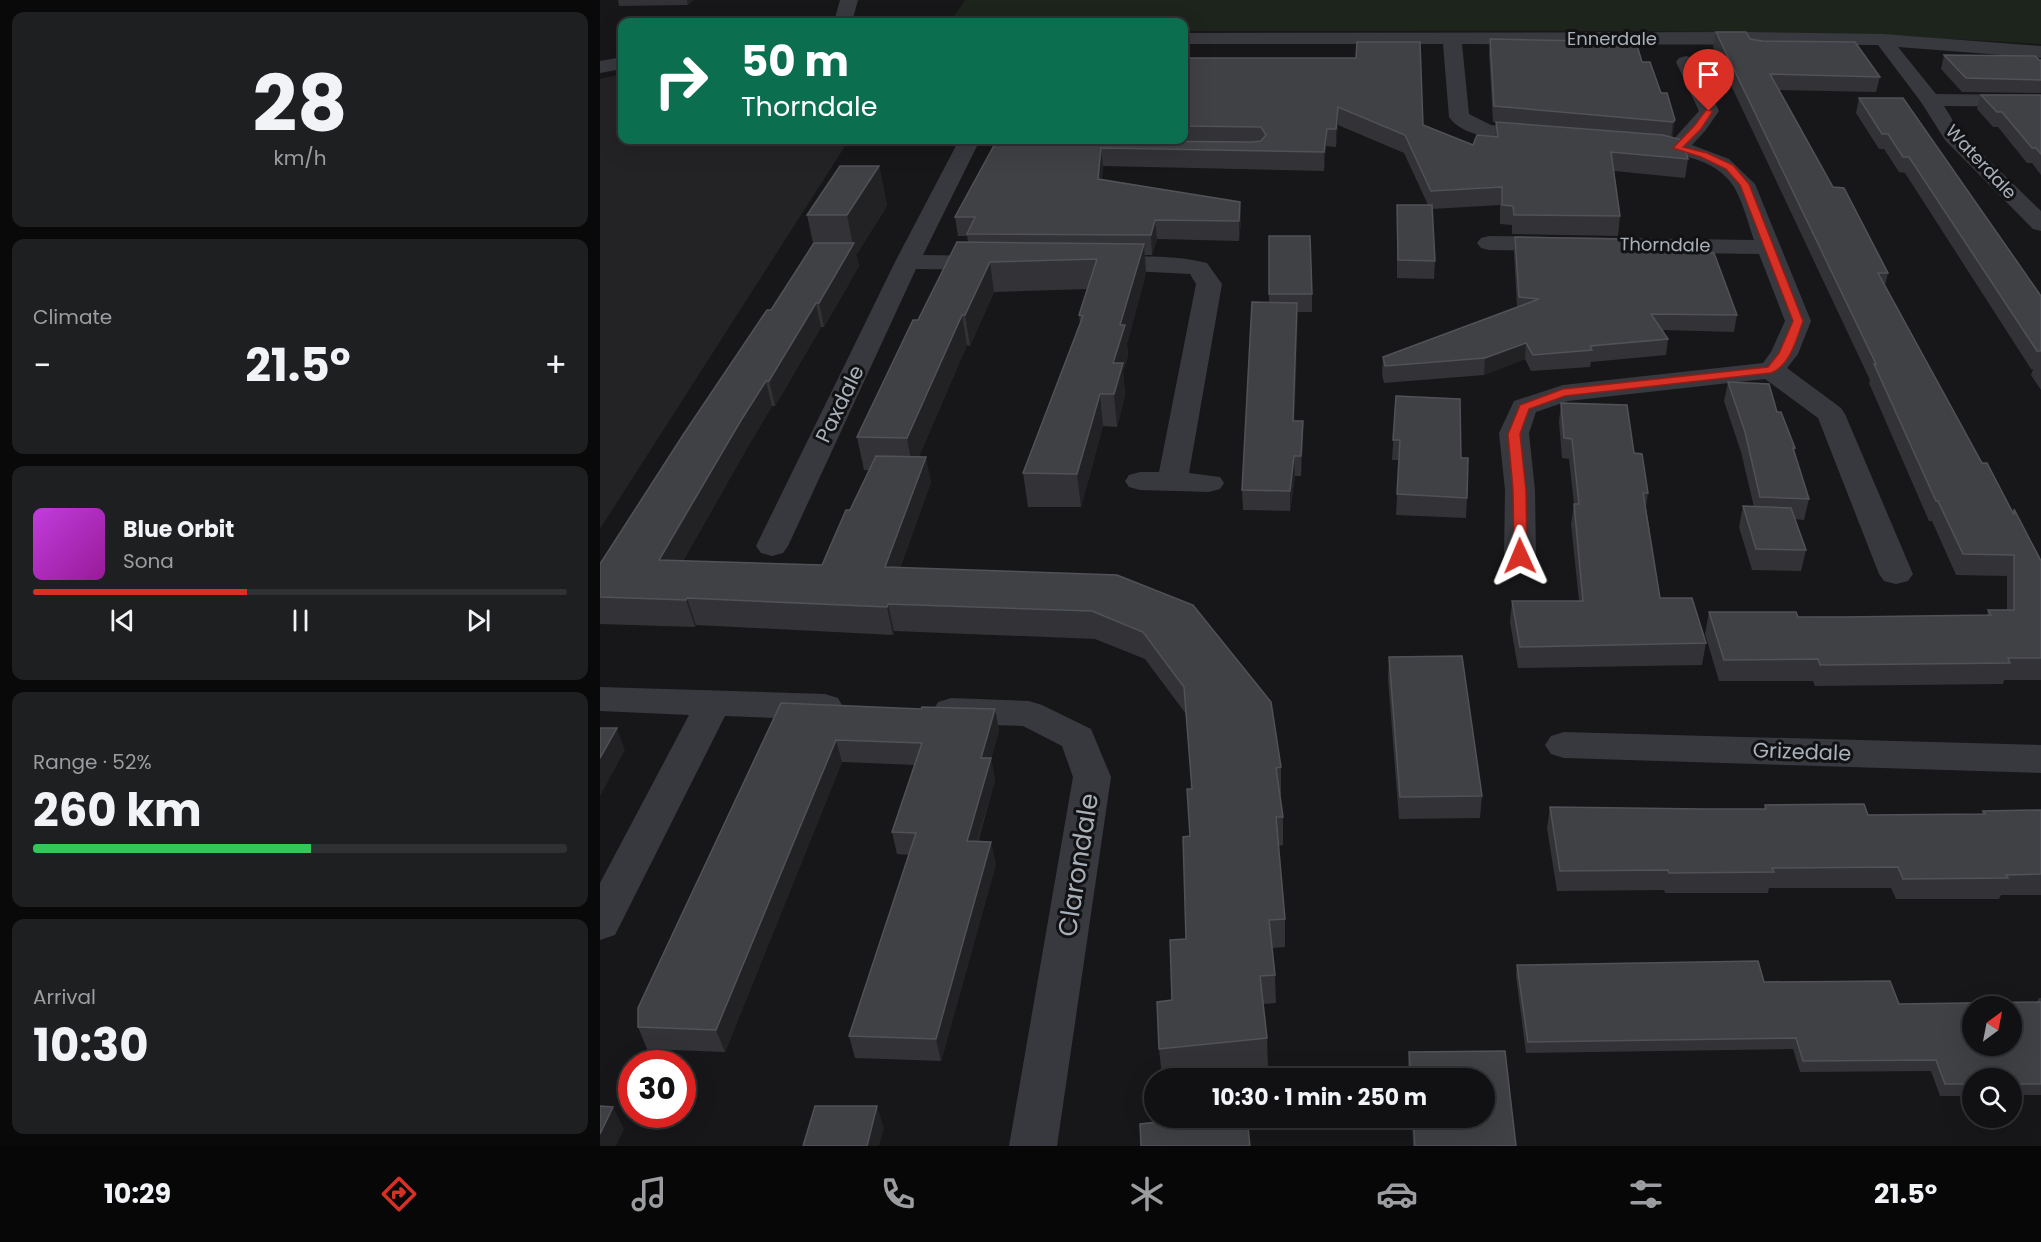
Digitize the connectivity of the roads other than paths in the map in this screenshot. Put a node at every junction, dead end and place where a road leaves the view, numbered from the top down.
1 (849, 0) edge
2 (844, 18) edge
3 (1188, 39) edge
4 (1452, 39) junction
5 (1883, 40) junction
6 (2041, 52) edge
7 (1686, 62) dead end
8 (618, 64) edge
9 (600, 67) edge
10 (1930, 100) junction
11 (2041, 101) edge
12 (1565, 137) edge
13 (1620, 142) edge
14 (974, 146) edge
15 (1677, 148) junction
16 (2041, 224) edge
17 (1489, 243) dead end
18 (1768, 247) junction
19 (908, 262) junction
20 (1014, 263) edge
21 (1073, 263) edge
22 (1771, 370) junction
23 (1140, 481) dead end
24 (1172, 482) junction
25 (1209, 483) dead end
26 (772, 546) dead end
27 (1520, 556) dead end
28 (1896, 574) dead end
29 (600, 699) edge
30 (713, 703) junction
31 (865, 708) edge
32 (912, 710) edge
33 (1564, 746) dead end
34 (2041, 759) edge
35 (600, 924) edge
36 (1032, 1146) edge

1 - 2 street
3 - 4 street, Ennerdale
4 - 5 street, Ennerdale
4 - 12 street
5 - 6 street, Ennerdale
5 - 10 street, Waterdale
7 - 15 street
8 - 9 street
10 - 11 street
10 - 16 street, Waterdale
13 - 15 street
14 - 19 street, Paxdale
15 - 18 street
17 - 18 street, Thorndale
18 - 22 street
19 - 20 street
19 - 26 street, Paxdale
21 - 24 street
22 - 27 street
22 - 28 street
23 - 24 street
24 - 25 street
29 - 30 street
30 - 31 street
30 - 35 street
32 - 36 street, Clarondale
33 - 34 street, Grizedale

